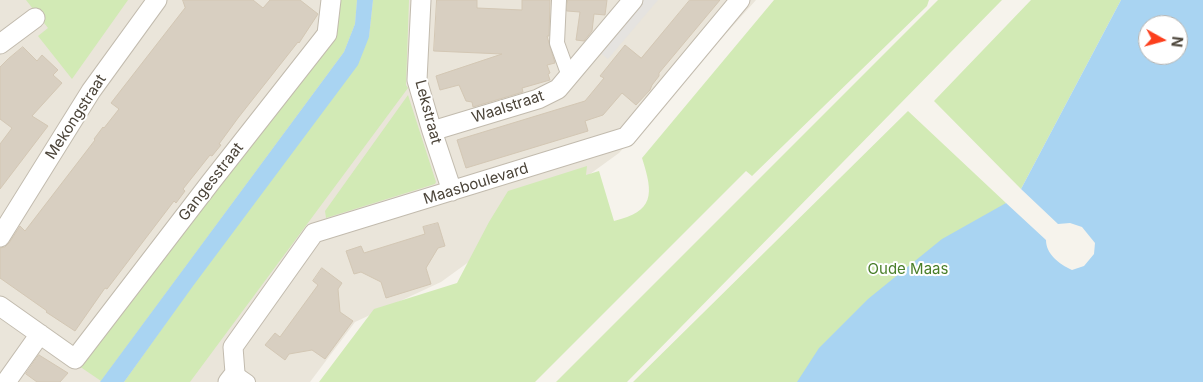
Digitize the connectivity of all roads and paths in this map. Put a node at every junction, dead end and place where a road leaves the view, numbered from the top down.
1 (157, 0) edge
2 (331, 0) edge
3 (421, 0) edge
4 (559, 0) edge
5 (633, 0) edge
6 (740, 0) edge
7 (35, 18) dead end
8 (0, 44) edge
9 (569, 76) junction
10 (432, 131) junction
11 (452, 191) junction
12 (0, 237) edge
13 (0, 306) edge
14 (40, 334) junction
15 (237, 379) edge
16 (6, 382) edge

1 - 12 street, Mekongstraat
2 - 14 street, Gangesstraat
3 - 10 street, Lekstraat
4 - 9 street
5 - 9 street, Waalstraat
6 - 11 street, Maasboulevard
7 - 8 street
9 - 10 street, Waalstraat
10 - 11 street, Lekstraat
11 - 15 street, Maasboulevard
13 - 14 street
14 - 16 street

